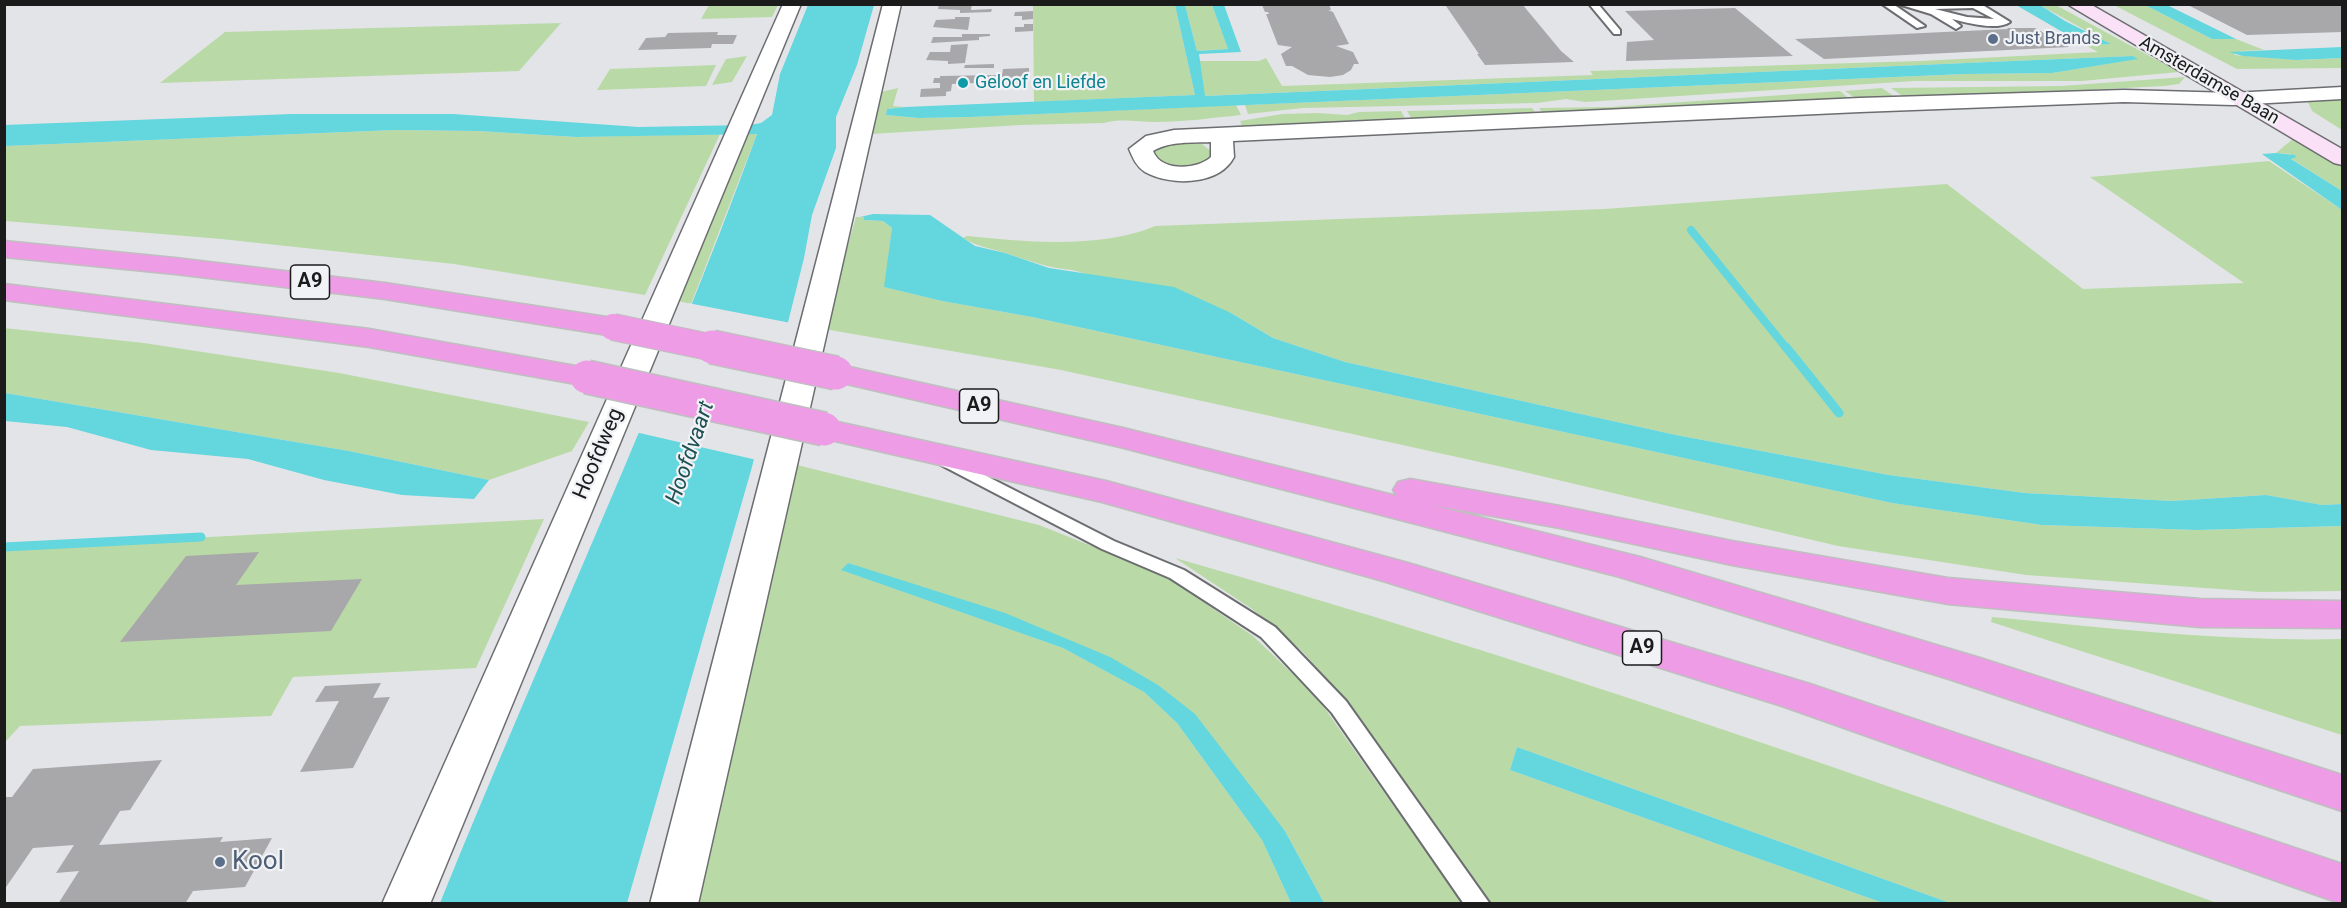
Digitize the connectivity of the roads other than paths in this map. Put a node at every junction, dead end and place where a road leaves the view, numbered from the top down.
1 (792, 4) edge
2 (892, 4) edge
3 (1593, 4) edge
4 (1886, 4) edge
5 (1902, 4) edge
6 (2076, 4) edge
7 (2102, 4) edge
8 (1932, 11) junction
9 (1920, 26) dead end
10 (1956, 26) dead end
11 (1617, 32) dead end
12 (2343, 84) edge
13 (2218, 86) junction
14 (2246, 92) junction
15 (2343, 93) edge
16 (2124, 96) junction
17 (2274, 98) junction
18 (1221, 136) dead end
19 (2343, 136) edge
20 (2343, 158) edge
21 (4, 249) edge
22 (4, 292) edge
23 (4, 311) edge
24 (170, 312) junction
25 (1123, 438) junction
26 (930, 452) junction
27 (2343, 614) edge
28 (2343, 793) edge
29 (2343, 884) edge
30 (406, 903) edge
31 (674, 903) edge
32 (1478, 903) edge

1 - 30 street, Hoofdweg
2 - 31 street
3 - 11 lane
4 - 9 lane
5 - 8 lane
6 - 13 main road, Amsterdamse Baan
7 - 14 main road, Amsterdamse Baan
8 - 8 lane
8 - 10 lane
12 - 14 street
13 - 14 main road, Amsterdamse Baan
13 - 16 street
14 - 16 street
14 - 17 street
14 - 20 main road, Amsterdamse Baan
15 - 17 street
16 - 18 street
17 - 19 main road, Amsterdamse Baan
21 - 25 highway, A9, bridge
22 - 24 highway, A9
23 - 24 highway, A9
24 - 26 highway, A9, bridge
25 - 27 highway, A9
25 - 28 highway, A9
26 - 29 highway, A9
26 - 32 lane

